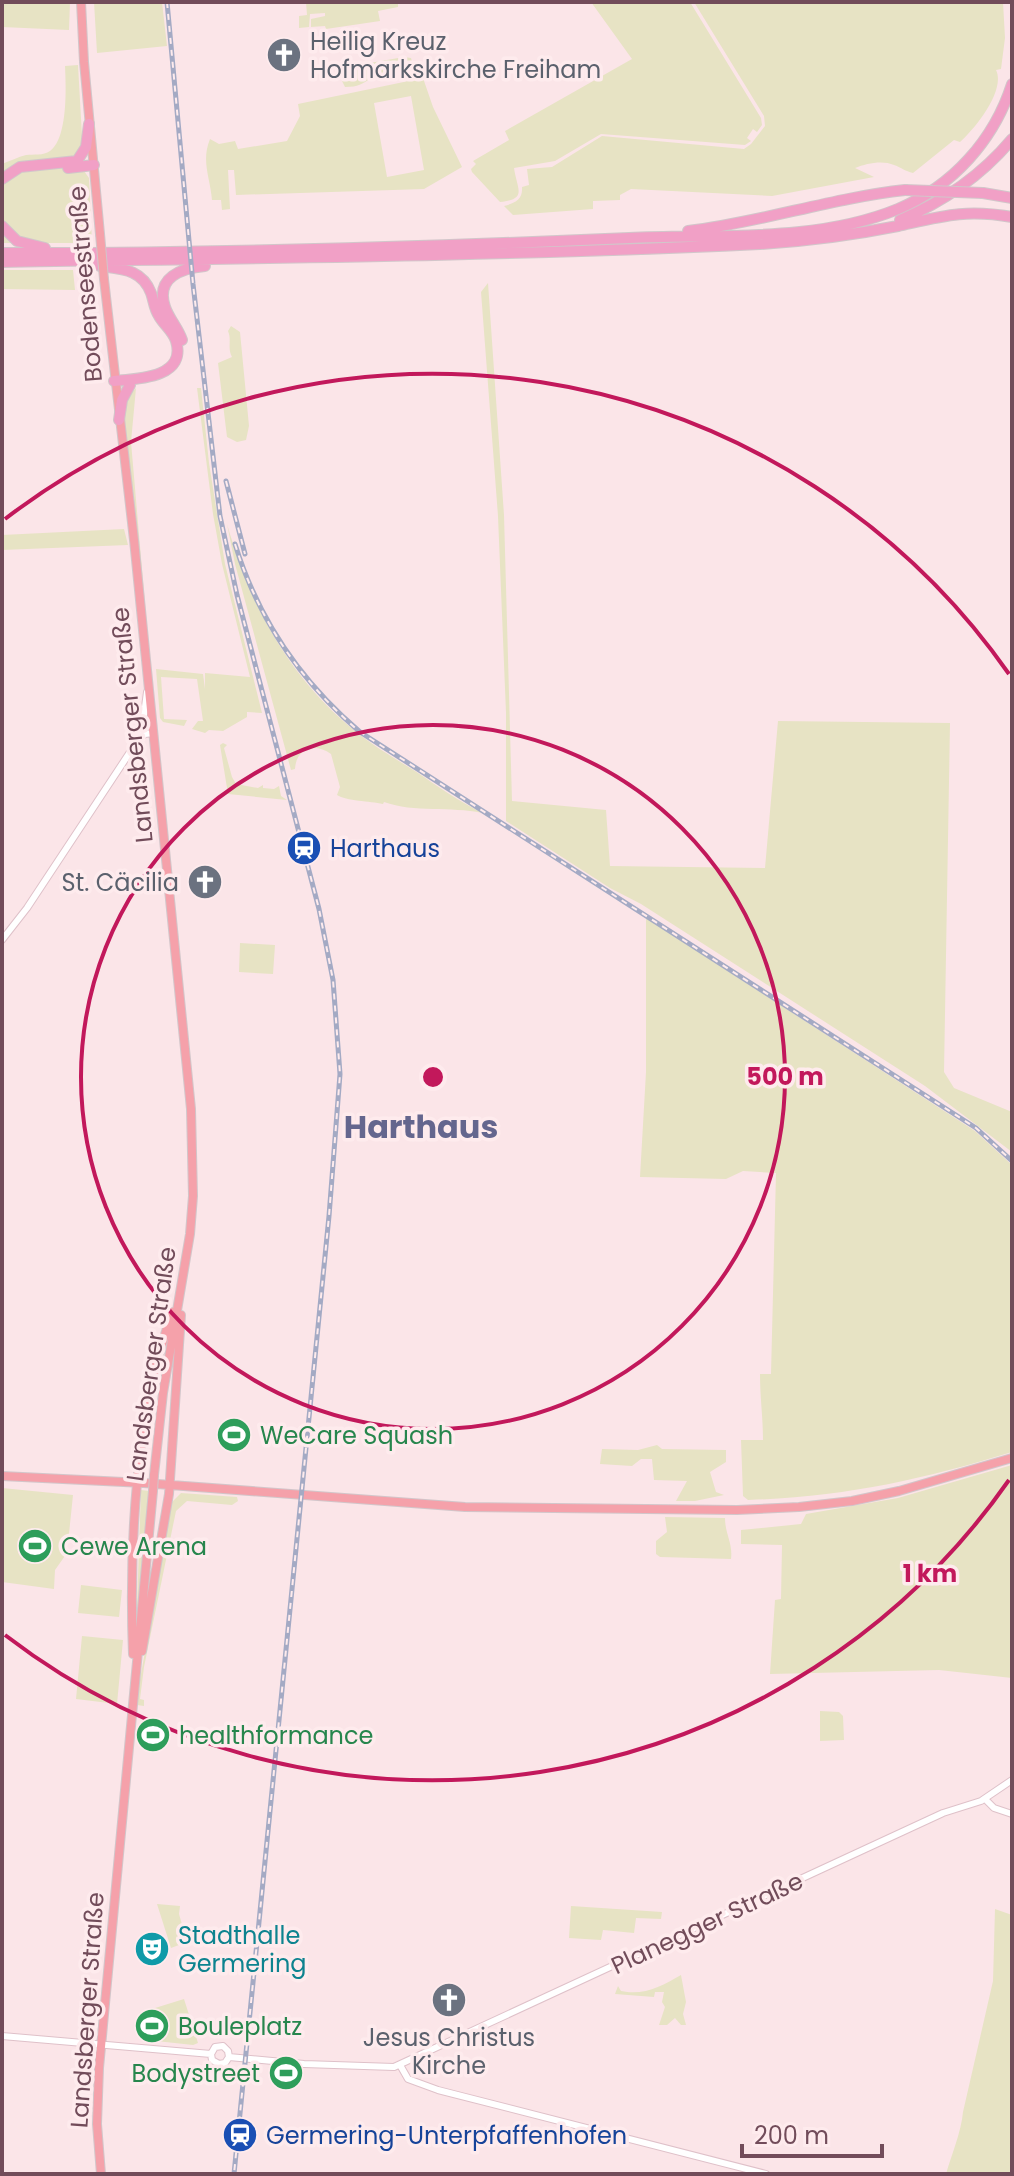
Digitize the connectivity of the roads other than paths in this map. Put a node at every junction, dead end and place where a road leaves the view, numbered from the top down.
1 (81, 2) edge
2 (1012, 84) edge
3 (89, 124) junction
4 (1012, 139) edge
5 (93, 162) junction
6 (77, 163) junction
7 (63, 165) junction
8 (2, 179) edge
9 (2, 189) edge
10 (1012, 198) edge
11 (1012, 217) edge
12 (2, 226) edge
13 (872, 230) junction
14 (658, 236) junction
15 (2, 253) edge
16 (70, 253) junction
17 (231, 260) junction
18 (59, 261) junction
19 (2, 262) edge
20 (143, 381) junction
21 (130, 382) junction
22 (114, 384) junction
23 (119, 420) junction
24 (136, 561) joint
25 (148, 689) junction
26 (153, 733) junction
27 (138, 740) junction
28 (2, 940) edge
29 (180, 1301) junction
30 (140, 1457) junction
31 (1012, 1458) edge
32 (171, 1463) junction
33 (2, 1476) edge
34 (119, 1482) junction
35 (137, 1483) junction
36 (170, 1485) junction
37 (186, 1486) junction
38 (136, 1504) junction
39 (167, 1509) junction
40 (135, 1675) junction
41 (1012, 1780) edge
42 (985, 1799) junction
43 (1012, 1814) edge
44 (2, 2036) edge
45 (101, 2044) junction
46 (211, 2054) junction
47 (229, 2057) junction
48 (400, 2065) junction
49 (101, 2174) edge
50 (766, 2174) edge

1 - 3 main road, Bodenseestraße
2 - 14 highway
3 - 5 main road, Bodenseestraße
3 - 6 highway
4 - 13 highway
5 - 6 highway
5 - 22 main road, Bodenseestraße, bridge
6 - 7 highway
7 - 8 highway
7 - 9 highway
10 - 14 highway, bridge
11 - 13 highway
12 - 16 highway
13 - 17 highway
14 - 16 highway
15 - 16 highway
17 - 18 highway
17 - 20 highway
18 - 19 highway
18 - 20 highway
20 - 21 highway
21 - 22 highway
21 - 23 highway
22 - 23 main road, Bodenseestraße
23 - 24 main road, Bodenseestraße
24 - 25 main road, Landsberger Straße
25 - 26 main road, Landsberger Straße
25 - 27 street
26 - 27 street
26 - 29 main road, Landsberger Straße
27 - 28 street
29 - 30 main road
29 - 32 main road
29 - 40 main road, Landsberger Straße, bridge
30 - 34 main road
30 - 35 main road
31 - 37 main road
32 - 36 main road
32 - 37 main road
33 - 34 main road
34 - 35 main road
34 - 38 main road
35 - 36 main road
35 - 38 main road
36 - 37 main road
36 - 39 main road
37 - 39 main road
38 - 40 main road
39 - 40 main road
40 - 45 main road, Landsberger Straße
41 - 42 street, Planegger Straße
42 - 43 street
42 - 48 street, Planegger Straße
44 - 45 street
45 - 46 street
45 - 49 main road, Landsberger Straße
46 - 47 street
46 - 47 street
47 - 48 street
48 - 50 street

